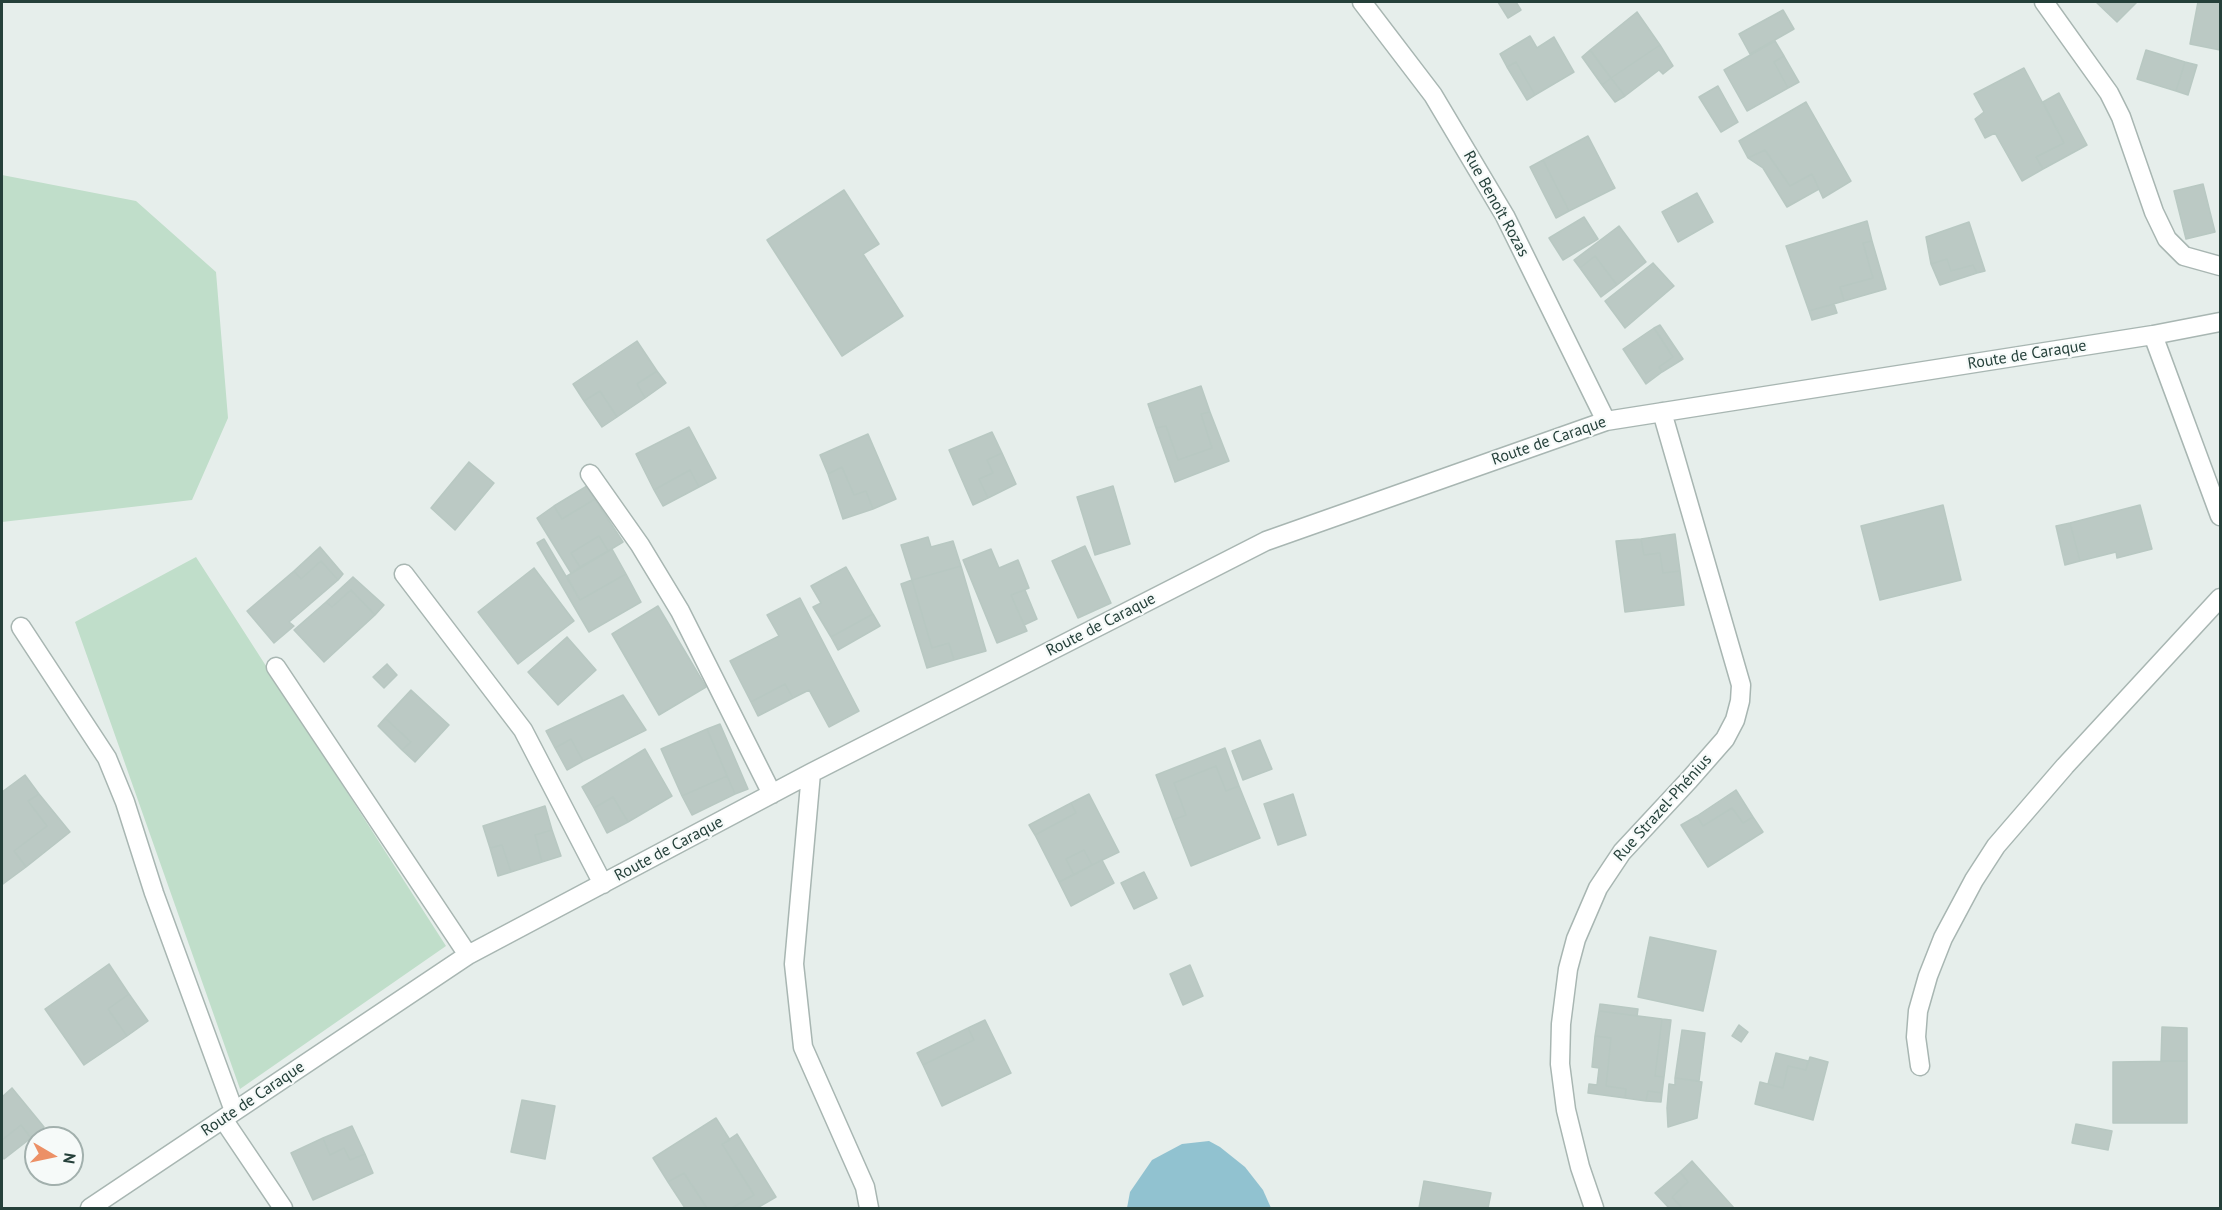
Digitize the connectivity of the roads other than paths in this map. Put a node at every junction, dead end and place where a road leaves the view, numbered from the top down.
1 (1362, 2) edge
2 (2044, 2) edge
3 (2220, 266) edge
4 (2220, 322) edge
5 (2153, 335) junction
6 (1662, 412) junction
7 (1606, 421) junction
8 (590, 474) dead end
9 (2220, 516) edge
10 (404, 574) dead end
11 (2220, 598) edge
12 (21, 627) dead end
13 (276, 666) dead end
14 (811, 773) junction
15 (772, 794) junction
16 (603, 884) junction
17 (468, 955) junction
18 (1920, 1066) dead end
19 (228, 1115) junction
20 (90, 1209) edge
21 (283, 1209) edge
22 (869, 1209) edge
23 (1594, 1209) edge

1 - 7 street, Rue Benoît Rozas
2 - 3 street
4 - 5 street, Route de Caraque
5 - 6 street, Route de Caraque
5 - 9 street
6 - 7 street, Route de Caraque
6 - 23 street, Rue Strazel-Phénius
7 - 14 street, Route de Caraque
8 - 15 street
10 - 16 street
11 - 18 street
12 - 19 street
13 - 17 street
14 - 15 street, Route de Caraque
14 - 22 street
15 - 16 street, Route de Caraque
16 - 17 street, Route de Caraque
17 - 19 street, Route de Caraque
19 - 20 street, Route de Caraque
19 - 21 street

